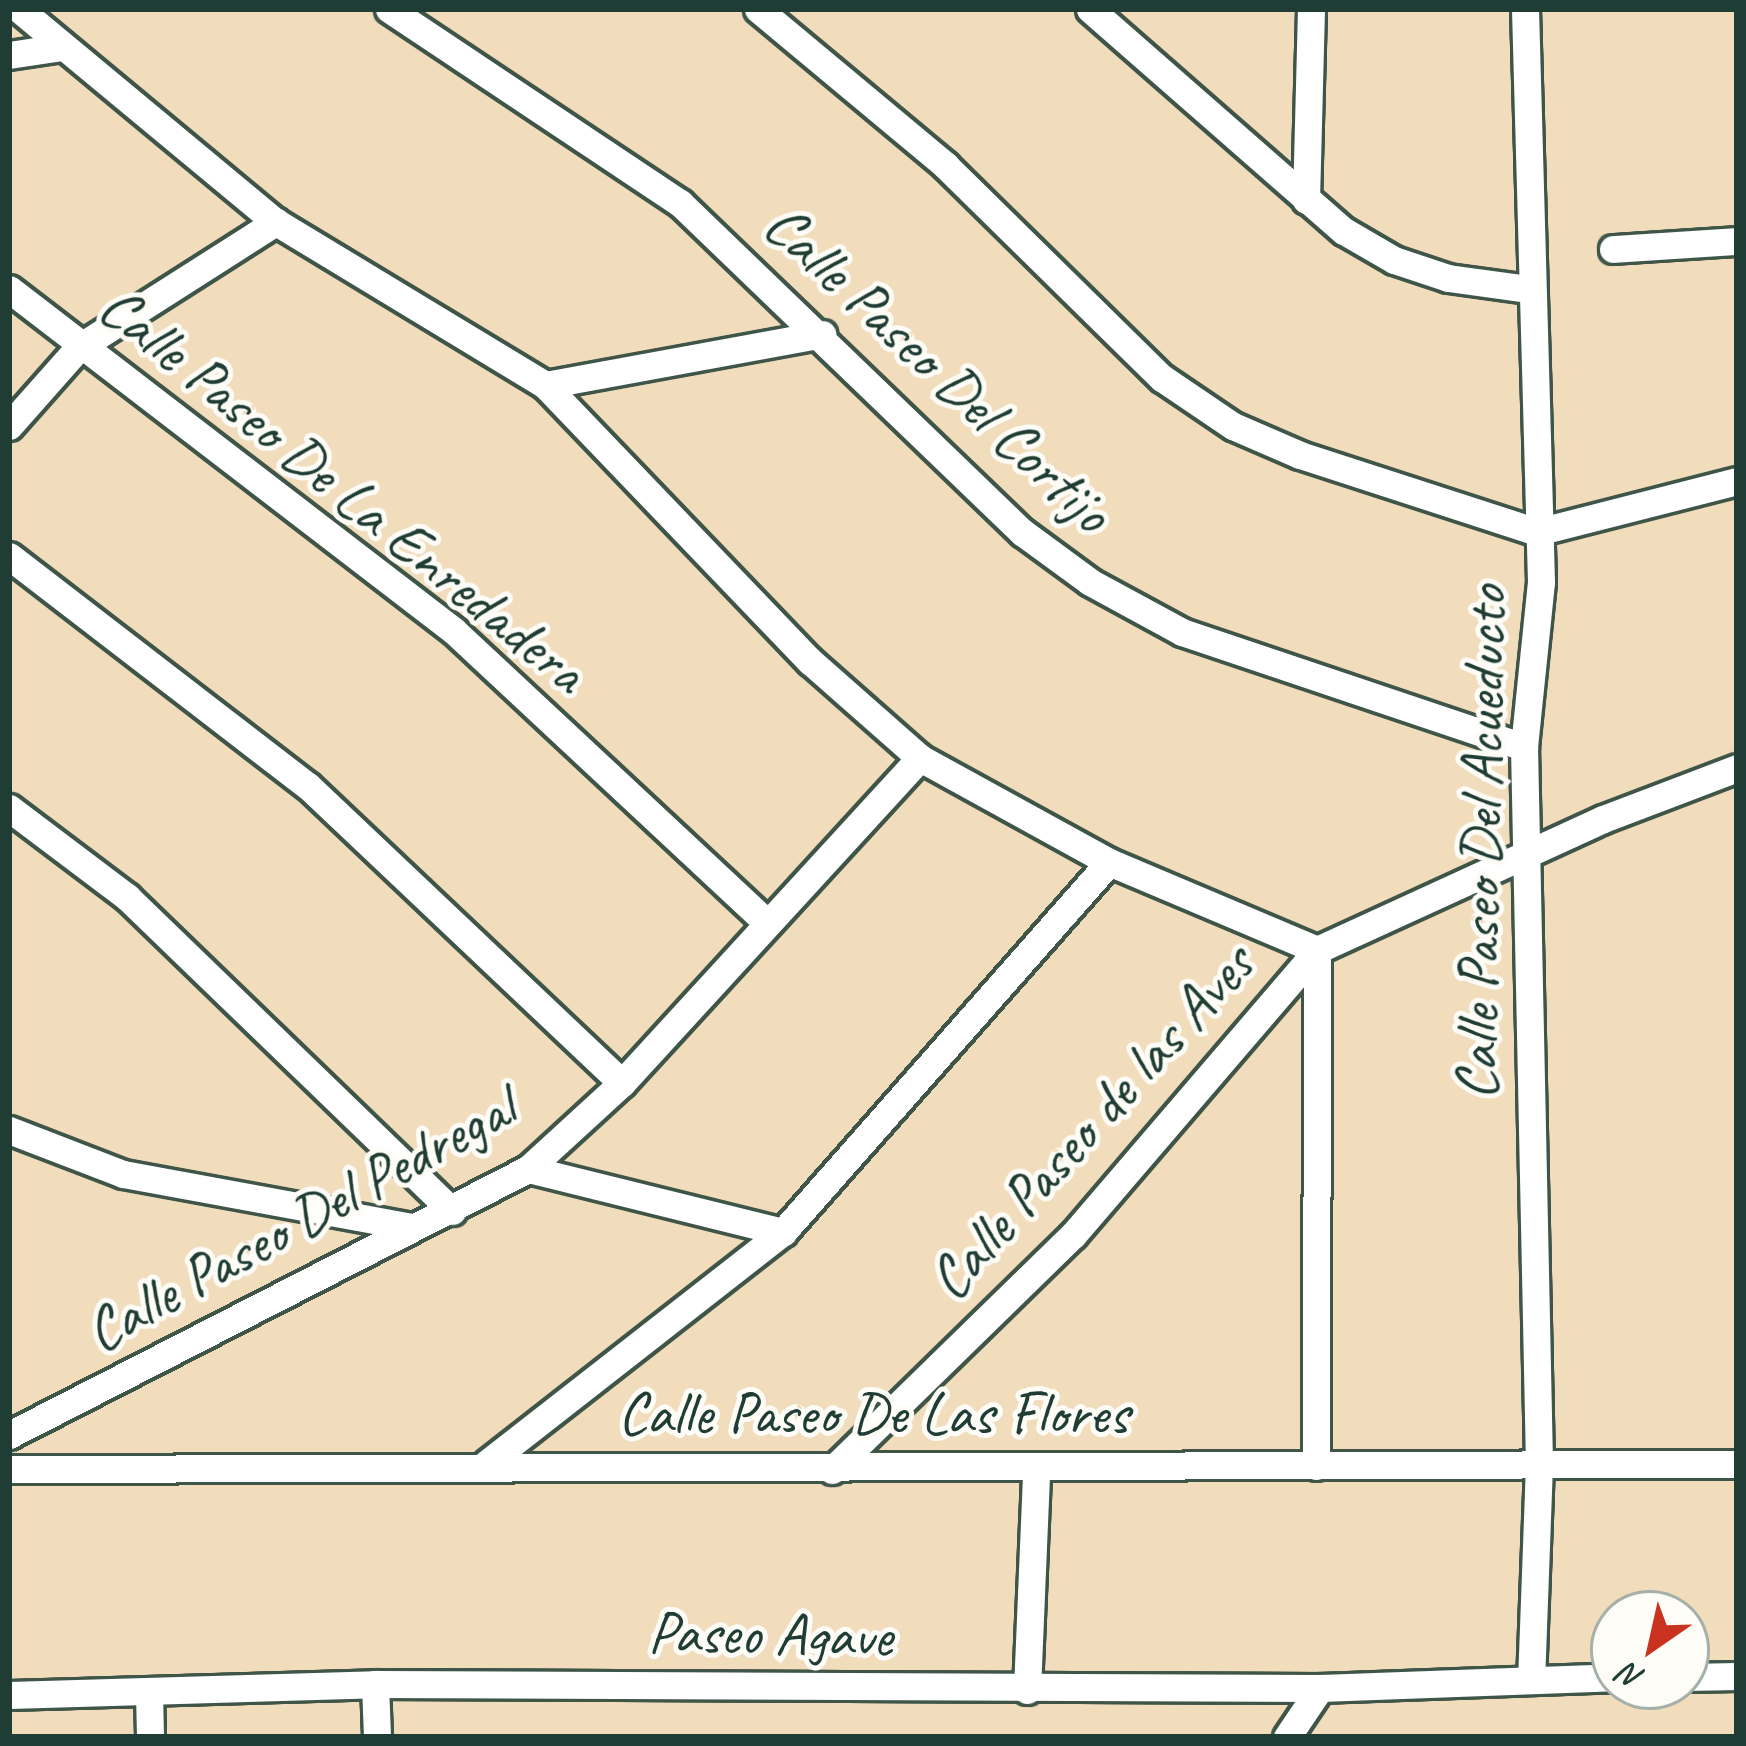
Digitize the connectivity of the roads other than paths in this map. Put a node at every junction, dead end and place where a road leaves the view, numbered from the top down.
1 (19, 9) edge
2 (389, 9) edge
3 (758, 9) edge
4 (1090, 9) edge
5 (1311, 9) edge
6 (1525, 9) edge
7 (62, 47) junction
8 (9, 55) edge
9 (1306, 200) junction
10 (276, 222) junction
11 (1737, 242) edge
12 (1613, 249) dead end
13 (9, 289) edge
14 (1527, 289) junction
15 (822, 334) junction
16 (78, 348) junction
17 (545, 385) junction
18 (9, 427) edge
19 (1737, 481) edge
20 (1538, 532) junction
21 (9, 556) edge
22 (1524, 747) junction
23 (920, 758) junction
24 (1737, 768) edge
25 (9, 808) edge
26 (1525, 859) junction
27 (1109, 862) junction
28 (766, 922) junction
29 (1317, 950) junction
30 (622, 1083) junction
31 (9, 1130) edge
32 (528, 1168) junction
33 (452, 1211) junction
34 (412, 1227) junction
35 (783, 1232) junction
36 (9, 1435) edge
37 (487, 1463) junction
38 (1539, 1464) junction
39 (1737, 1464) edge
40 (1316, 1466) junction
41 (9, 1469) edge
42 (832, 1470) junction
43 (1036, 1472) junction
44 (1590, 1677) edge
45 (1531, 1678) junction
46 (376, 1684) junction
47 (1320, 1688) junction
48 (1027, 1690) junction
49 (149, 1692) junction
50 (9, 1695) edge
51 (150, 1737) edge
52 (376, 1737) edge
53 (1287, 1737) edge

1 - 7 street
2 - 15 street, Calle Paseo Del Cortijo
3 - 20 street
4 - 9 street
5 - 9 street
6 - 14 street, Calle Paseo Del Acueducto
7 - 8 street
7 - 10 street
9 - 14 street
10 - 16 street
10 - 17 street
11 - 12 street
13 - 16 street, Calle Paseo De La Enredadera
14 - 20 street, Calle Paseo Del Acueducto
15 - 17 street
15 - 22 street, Calle Paseo Del Cortijo
16 - 18 street
16 - 28 street, Calle Paseo De La Enredadera
17 - 23 street
19 - 20 street
20 - 22 street, Calle Paseo Del Acueducto
21 - 30 street
22 - 26 street, Calle Paseo Del Acueducto
23 - 27 street
23 - 28 street, Calle Paseo Del Pedregal
24 - 26 street
25 - 33 street
26 - 29 street
26 - 38 street, Calle Paseo Del Acueducto
27 - 29 street
27 - 35 street
28 - 30 street, Calle Paseo Del Pedregal
29 - 40 street, Calle Paseo de las Aves
29 - 42 street, Calle Paseo de las Aves
30 - 32 street, Calle Paseo Del Pedregal
31 - 34 street
32 - 33 street, Calle Paseo Del Pedregal
32 - 35 street
33 - 34 street, Calle Paseo Del Pedregal
34 - 36 street, Calle Paseo Del Pedregal
35 - 37 street
37 - 41 street, Calle Paseo De Las Flores
37 - 42 street, Calle Paseo De Las Flores
38 - 39 street, Calle Paseo De Las Flores
38 - 40 street, Calle Paseo De Las Flores
38 - 45 street, Calle Paseo Del Acueducto
40 - 43 street, Calle Paseo De Las Flores
42 - 43 street, Calle Paseo De Las Flores
43 - 48 street
44 - 45 street, Paseo Agave
45 - 47 street, Paseo Agave
46 - 48 street, Paseo Agave
46 - 49 street, Paseo Agave
46 - 52 street
47 - 48 street, Paseo Agave
47 - 53 street
49 - 50 street, Paseo Agave
49 - 51 street

